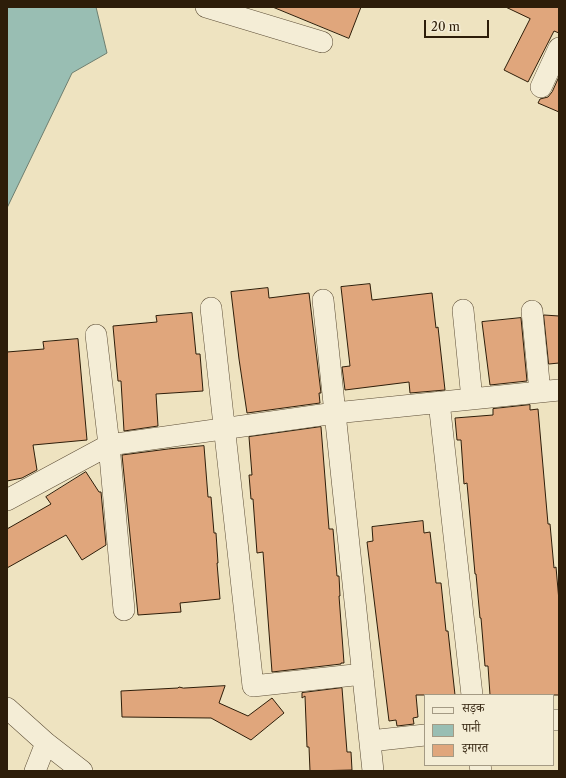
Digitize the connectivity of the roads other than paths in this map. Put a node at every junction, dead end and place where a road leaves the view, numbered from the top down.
1 (206, 7) edge
2 (322, 42) dead end
3 (559, 48) edge
4 (541, 87) dead end
5 (323, 300) dead end
6 (211, 308) dead end
7 (463, 310) dead end
8 (532, 311) dead end
9 (96, 335) dead end
10 (549, 391) edge
11 (472, 399) junction
12 (439, 402) junction
13 (335, 413) junction
14 (224, 429) junction
15 (109, 445) junction
16 (7, 500) edge
17 (124, 610) dead end
18 (363, 674) junction
19 (472, 694) edge
20 (7, 708) edge
21 (424, 735) edge
22 (370, 741) junction
23 (46, 743) junction
24 (35, 771) edge
25 (82, 771) edge
26 (373, 771) edge

1 - 2 street
3 - 4 street
5 - 13 street
6 - 14 street
7 - 11 street
8 - 10 street
9 - 15 street
10 - 11 street
11 - 12 street
12 - 13 street
12 - 19 street
13 - 14 street
13 - 18 street
14 - 15 street
14 - 18 street
15 - 16 street
15 - 17 street
18 - 22 street
20 - 23 street
21 - 22 street
22 - 26 street
23 - 24 street
23 - 25 street

